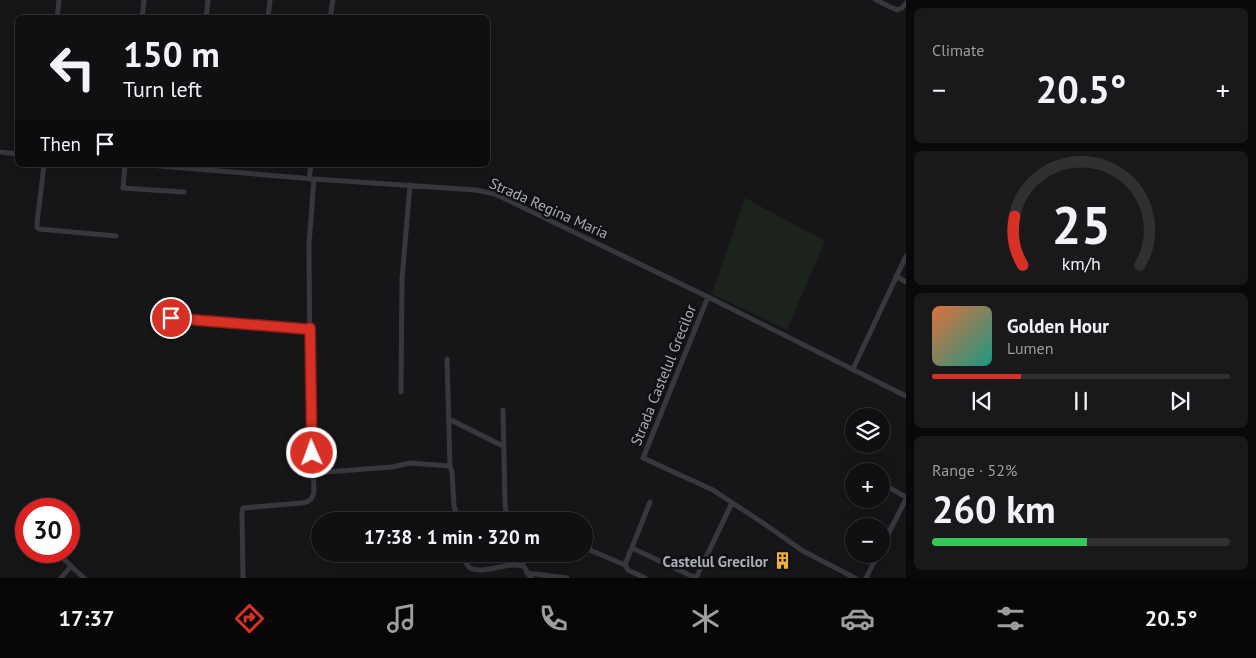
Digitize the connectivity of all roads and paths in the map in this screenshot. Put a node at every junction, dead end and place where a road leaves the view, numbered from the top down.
1 (59, 0) edge
2 (144, 0) edge
3 (208, 0) edge
4 (270, 0) edge
5 (333, 0) edge
6 (876, 0) edge
7 (906, 3) edge
8 (57, 15) edge
9 (142, 15) edge
10 (206, 15) edge
11 (268, 15) edge
12 (330, 15) edge
13 (0, 152) edge
14 (15, 154) edge
15 (44, 167) edge
16 (125, 167) edge
17 (187, 167) edge
18 (311, 167) edge
19 (206, 168) edge
20 (312, 179) junction
21 (410, 185) junction
22 (184, 192) dead end
23 (116, 236) dead end
24 (906, 256) edge
25 (896, 276) junction
26 (906, 282) edge
27 (708, 297) junction
28 (171, 318) dead end
29 (310, 328) junction
30 (447, 359) dead end
31 (853, 369) junction
32 (401, 392) dead end
33 (906, 396) edge
34 (503, 410) dead end
35 (449, 419) junction
36 (504, 446) junction
37 (450, 466) junction
38 (313, 469) junction
39 (890, 488) edge
40 (906, 498) edge
41 (650, 502) dead end
42 (732, 503) junction
43 (456, 512) edge
44 (507, 512) edge
45 (890, 530) edge
46 (632, 548) junction
47 (593, 552) edge
48 (466, 562) edge
49 (521, 562) edge
50 (68, 563) edge
51 (874, 563) edge
52 (71, 566) junction
53 (523, 566) junction
54 (625, 566) junction
55 (529, 575) edge
56 (61, 578) edge
57 (84, 578) edge
58 (243, 578) edge
59 (567, 578) edge
60 (645, 578) edge
61 (696, 578) edge
62 (855, 578) edge
63 (866, 578) edge

1 - 8 street
2 - 9 street
3 - 10 street
4 - 11 street
5 - 12 street
6 - 7 street
13 - 14 street
15 - 23 street
16 - 22 street
17 - 19 street, Strada Regina Maria
18 - 20 street
19 - 20 street, Strada Regina Maria
20 - 21 street, Strada Regina Maria
20 - 29 street
21 - 27 street, Strada Regina Maria
21 - 32 street
24 - 25 street
25 - 26 street
25 - 31 street
27 - 31 street, Strada Regina Maria
27 - 42 street, Strada Castelul Grecilor
28 - 29 street
29 - 38 street
30 - 35 street
31 - 33 street, Strada Regina Maria
34 - 36 street
35 - 36 street
35 - 37 street
36 - 44 street
37 - 38 street
37 - 43 street
38 - 58 street
39 - 40 street
40 - 45 street
41 - 46 street
42 - 61 street
42 - 62 street, Strada Castelul Grecilor
46 - 54 street
46 - 61 street
47 - 54 street
48 - 53 street
49 - 53 street
50 - 52 street
51 - 63 street
52 - 56 street
52 - 57 street
53 - 55 street
54 - 60 street
55 - 59 street

